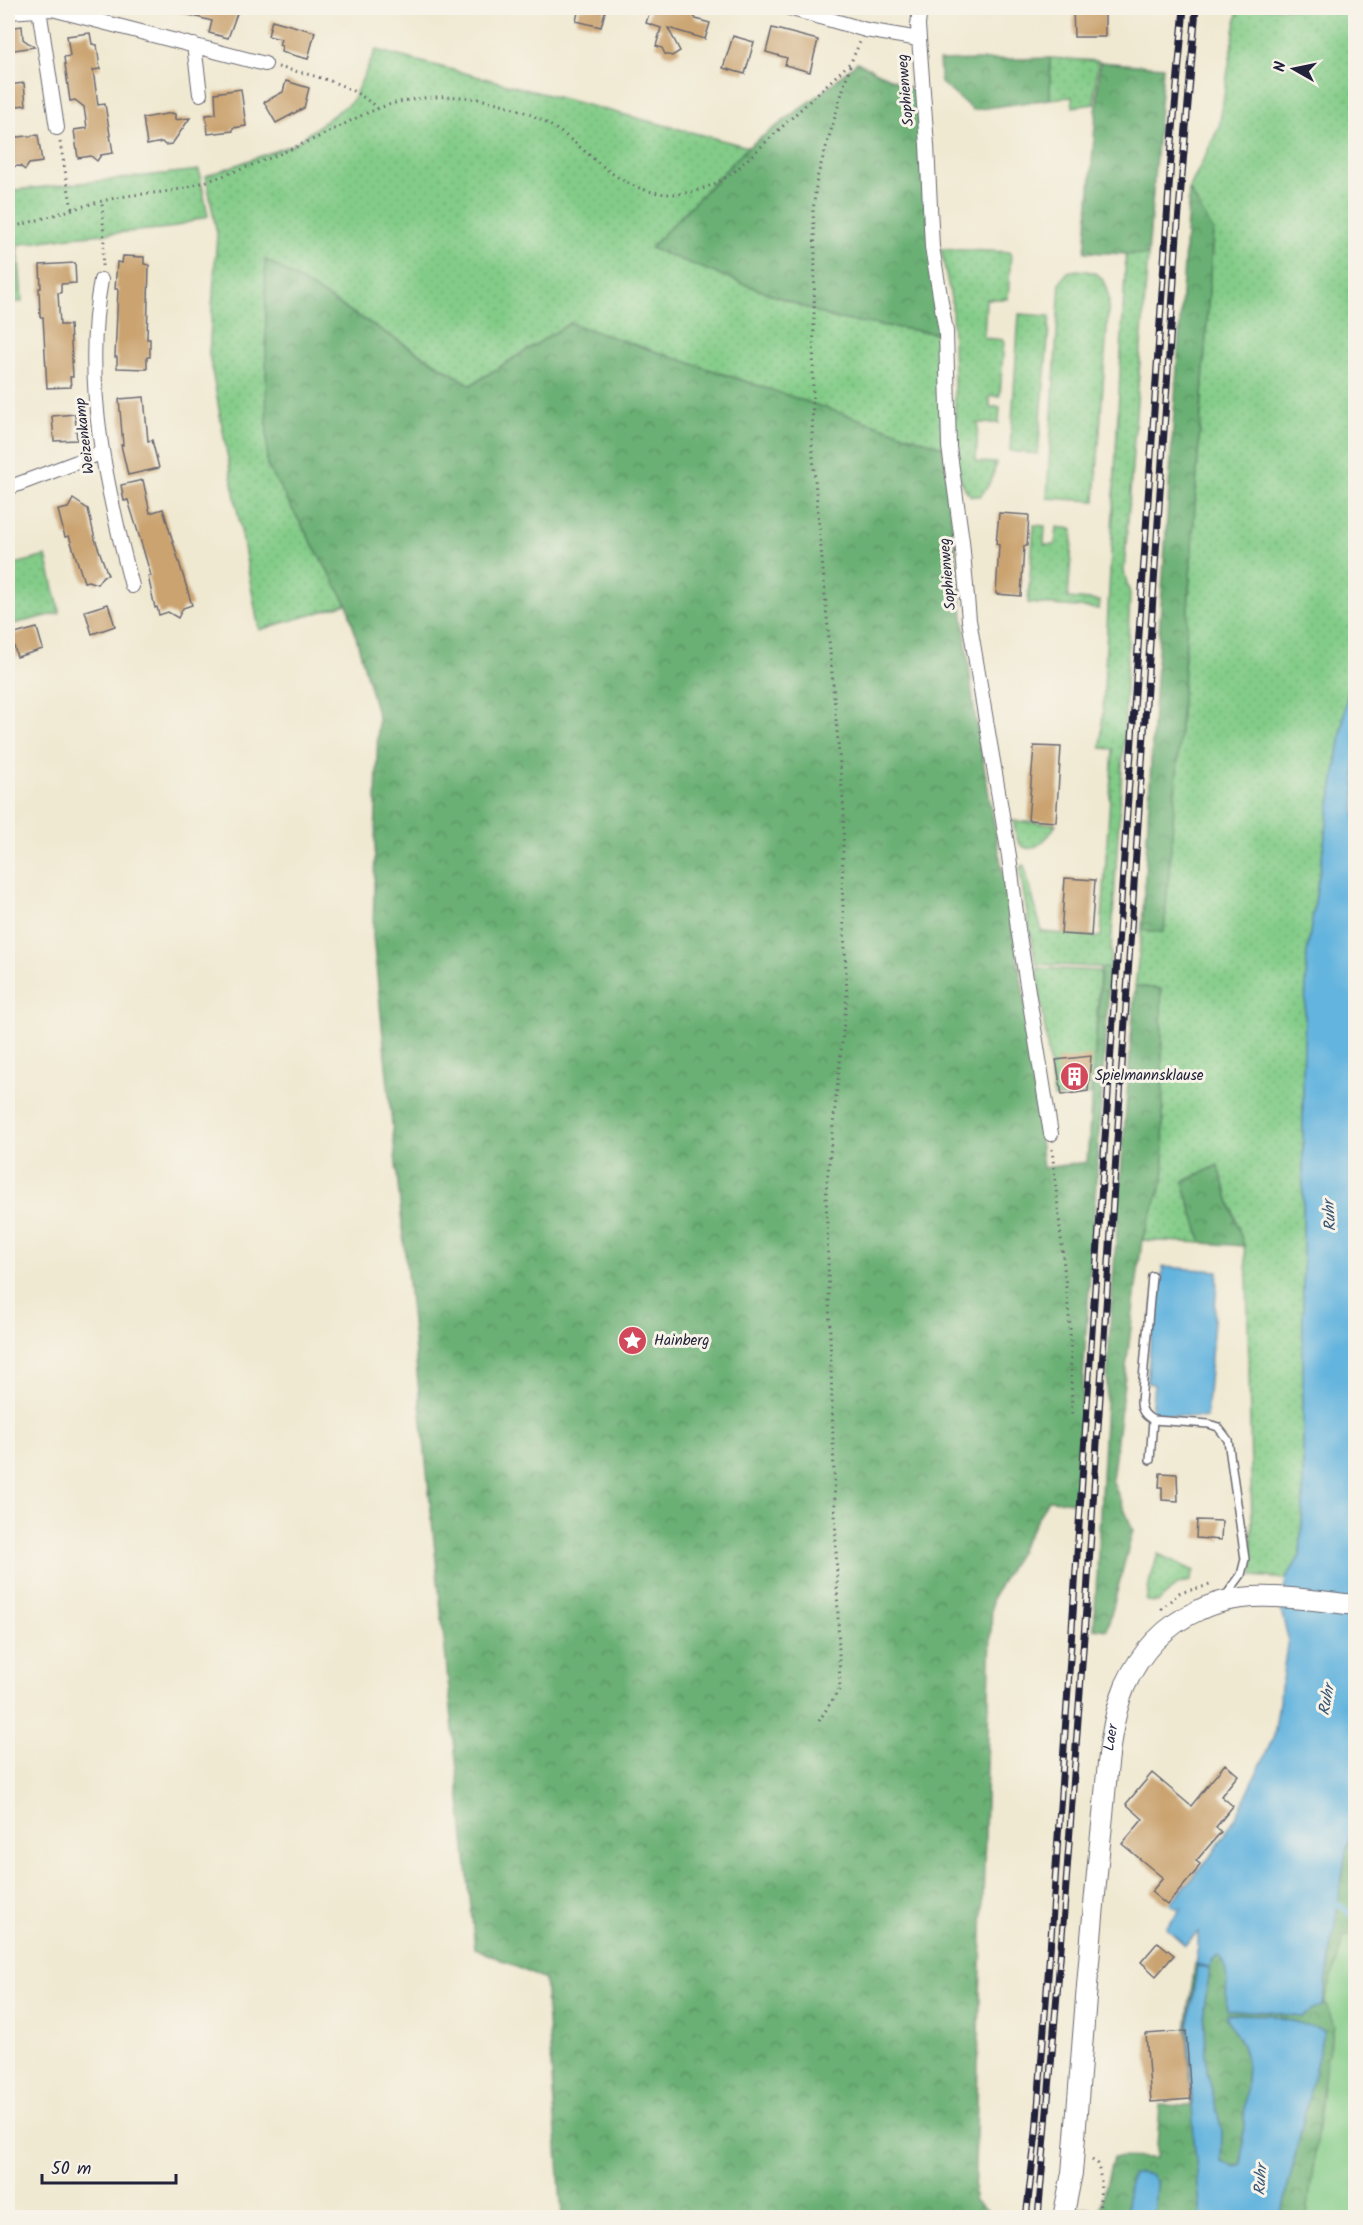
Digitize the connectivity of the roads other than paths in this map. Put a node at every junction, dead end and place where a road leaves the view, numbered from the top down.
1 (789, 8) edge
2 (920, 8) edge
3 (39, 9) edge
4 (8, 12) edge
5 (919, 39) junction
6 (194, 45) junction
7 (266, 64) road end
8 (200, 94) dead end
9 (57, 128) road end
10 (101, 280) road end
11 (101, 453) junction
12 (8, 488) edge
13 (132, 586) dead end
14 (1051, 1134) road end
15 (1152, 1276) dead end
16 (1153, 1420) junction
17 (1150, 1460) dead end
18 (1222, 1601) junction
19 (1356, 1605) edge
20 (1064, 2217) edge

1 - 5 street
2 - 5 street, Sophienweg
3 - 4 street
3 - 6 street
3 - 9 street
5 - 14 street, Sophienweg
6 - 7 street
6 - 8 street
10 - 11 street, Weizenkamp
11 - 12 street
11 - 13 street, Weizenkamp
15 - 16 lane
16 - 17 lane
16 - 18 lane
18 - 19 main road, Laer
18 - 20 main road, Laer

